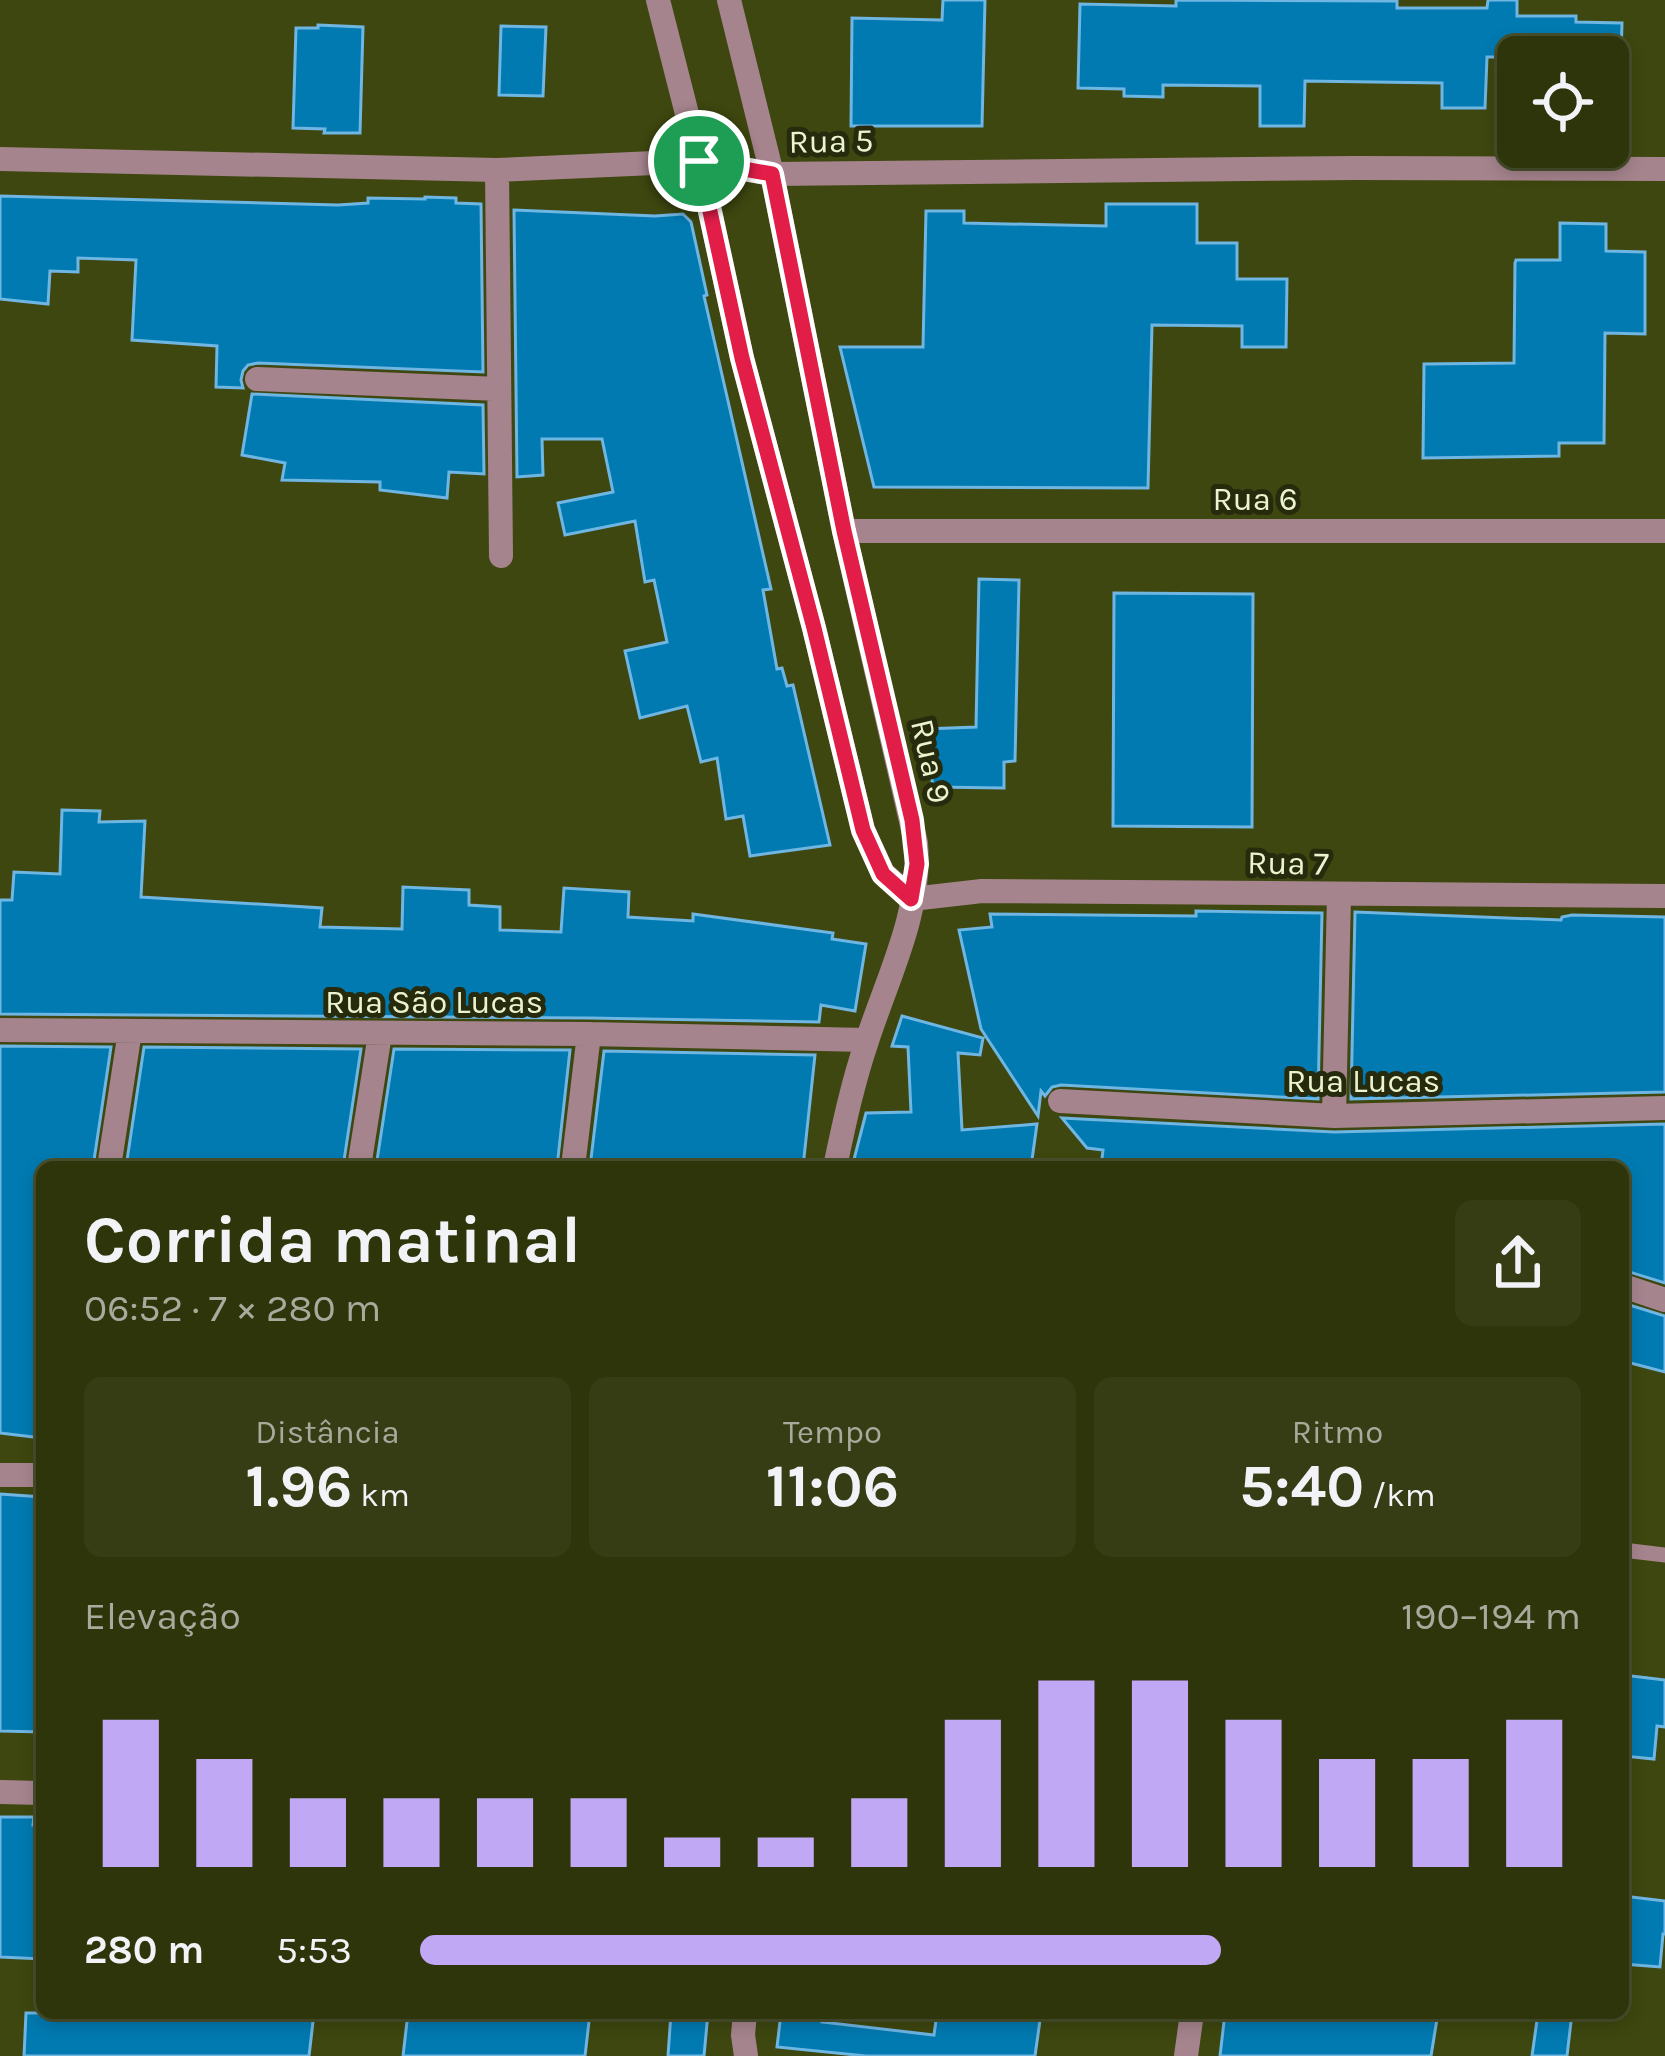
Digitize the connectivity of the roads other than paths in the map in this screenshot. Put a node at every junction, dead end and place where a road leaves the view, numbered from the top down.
1 (658, 0) edge
2 (729, 0) edge
3 (0, 159) edge
4 (699, 161) junction
5 (1665, 169) edge
6 (497, 170) junction
7 (772, 174) junction
8 (257, 379) dead end
9 (499, 389) junction
10 (844, 531) junction
11 (1665, 531) edge
12 (501, 556) dead end
13 (1340, 895) junction
14 (1665, 896) edge
15 (911, 899) junction
16 (0, 1030) edge
17 (130, 1031) junction
18 (380, 1034) junction
19 (589, 1034) junction
20 (867, 1040) junction
21 (1060, 1101) dead end
22 (1665, 1108) edge
23 (1334, 1116) junction
24 (110, 1161) edge
25 (360, 1161) edge
26 (574, 1161) edge
27 (836, 1161) edge
28 (1629, 1288) edge
29 (1665, 1300) edge
30 (0, 1474) edge
31 (36, 1475) edge
32 (1629, 1551) edge
33 (1665, 1555) edge
34 (0, 1792) edge
35 (36, 1793) edge
36 (744, 2019) edge
37 (1191, 2019) edge
38 (746, 2056) edge
39 (1186, 2056) edge

1 - 4 street
2 - 7 street, Rua 9
3 - 6 street, Rua 5
4 - 6 street, Rua 5
4 - 7 street, Rua 5
4 - 15 street
5 - 7 street, Rua 5
6 - 9 street
7 - 10 street, Rua 9
8 - 9 street
9 - 12 street
10 - 11 street, Rua 6
10 - 15 street, Rua 9
13 - 14 street, Rua 7
13 - 15 street, Rua 7
13 - 23 street
15 - 20 street, Rua 9
16 - 17 street, Rua São Lucas
17 - 18 street, Rua São Lucas
17 - 24 street
18 - 19 street, Rua São Lucas
18 - 25 street
19 - 20 street, Rua São Lucas
19 - 26 street
20 - 27 street, Rua 9
21 - 23 street, Rua Lucas
22 - 23 street, Rua Lucas
28 - 29 street
30 - 31 street
32 - 33 lane
34 - 35 street
36 - 38 street
37 - 39 street

